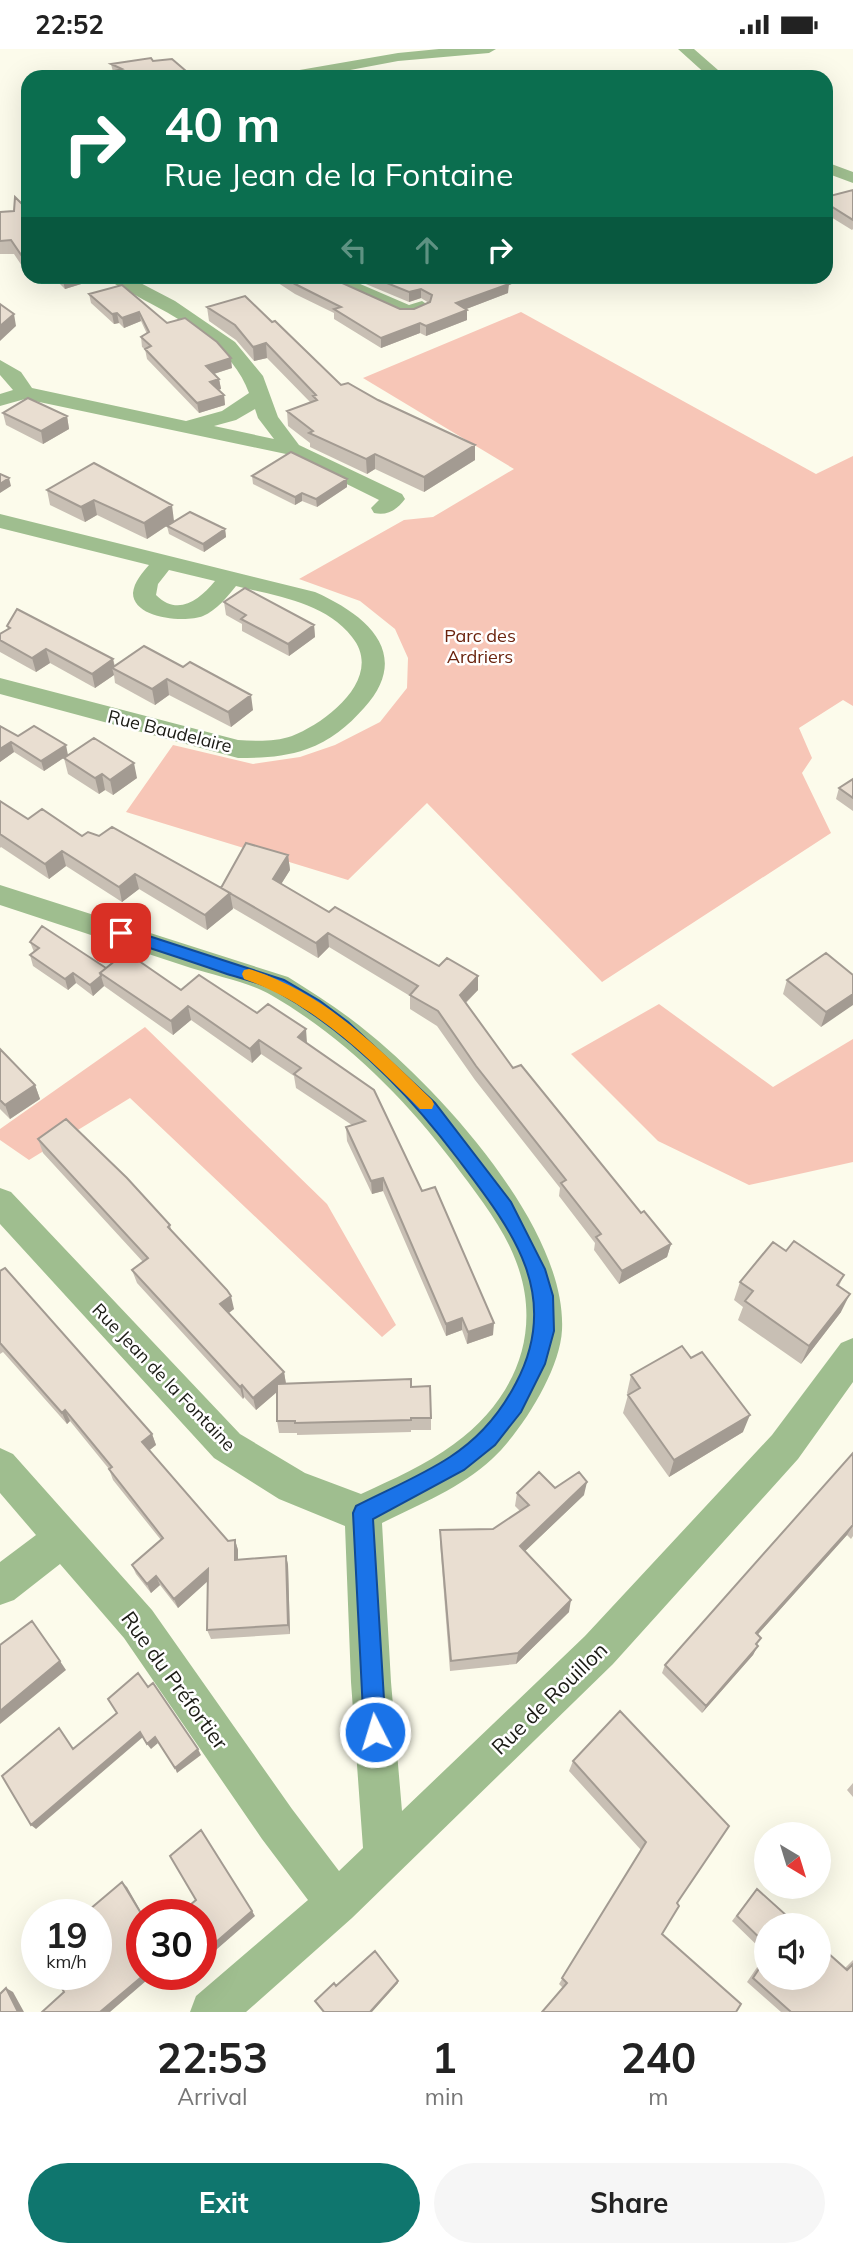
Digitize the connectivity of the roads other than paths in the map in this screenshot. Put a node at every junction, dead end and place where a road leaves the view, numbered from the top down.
1 (489, 49) edge
2 (685, 49) edge
3 (326, 70) edge
4 (710, 70) edge
5 (833, 170) edge
6 (853, 178) edge
7 (129, 284) edge
8 (346, 284) edge
9 (422, 307) edge
10 (0, 366) edge
11 (24, 393) junction
12 (258, 395) junction
13 (0, 400) edge
14 (181, 425) junction
15 (292, 449) junction
16 (382, 508) dead end
17 (0, 521) edge
18 (164, 561) junction
19 (231, 577) junction
20 (0, 686) edge
21 (0, 895) edge
22 (0, 1202) edge
23 (853, 1354) edge
24 (0, 1466) edge
25 (363, 1513) junction
26 (63, 1538) junction
27 (0, 1587) edge
28 (385, 1857) junction
29 (337, 1903) junction
30 (212, 2012) edge

1 - 3 street
2 - 4 street
5 - 6 street
7 - 12 street
8 - 9 street
10 - 11 street
11 - 13 street
11 - 14 street
12 - 14 street
12 - 15 street
14 - 15 street
15 - 16 street
17 - 18 street, Rue Baudelaire
18 - 19 street, Rue Baudelaire
18 - 19 street
19 - 20 street, Rue Baudelaire
21 - 25 street
22 - 25 street, Rue Jean de la Fontaine
23 - 28 street, Rue de Rouillon
24 - 26 street, Rue du Préfortier
25 - 28 street
26 - 27 street
26 - 29 street, Rue du Préfortier
28 - 29 street, Rue de Rouillon
29 - 30 street, Rue de Rouillon

